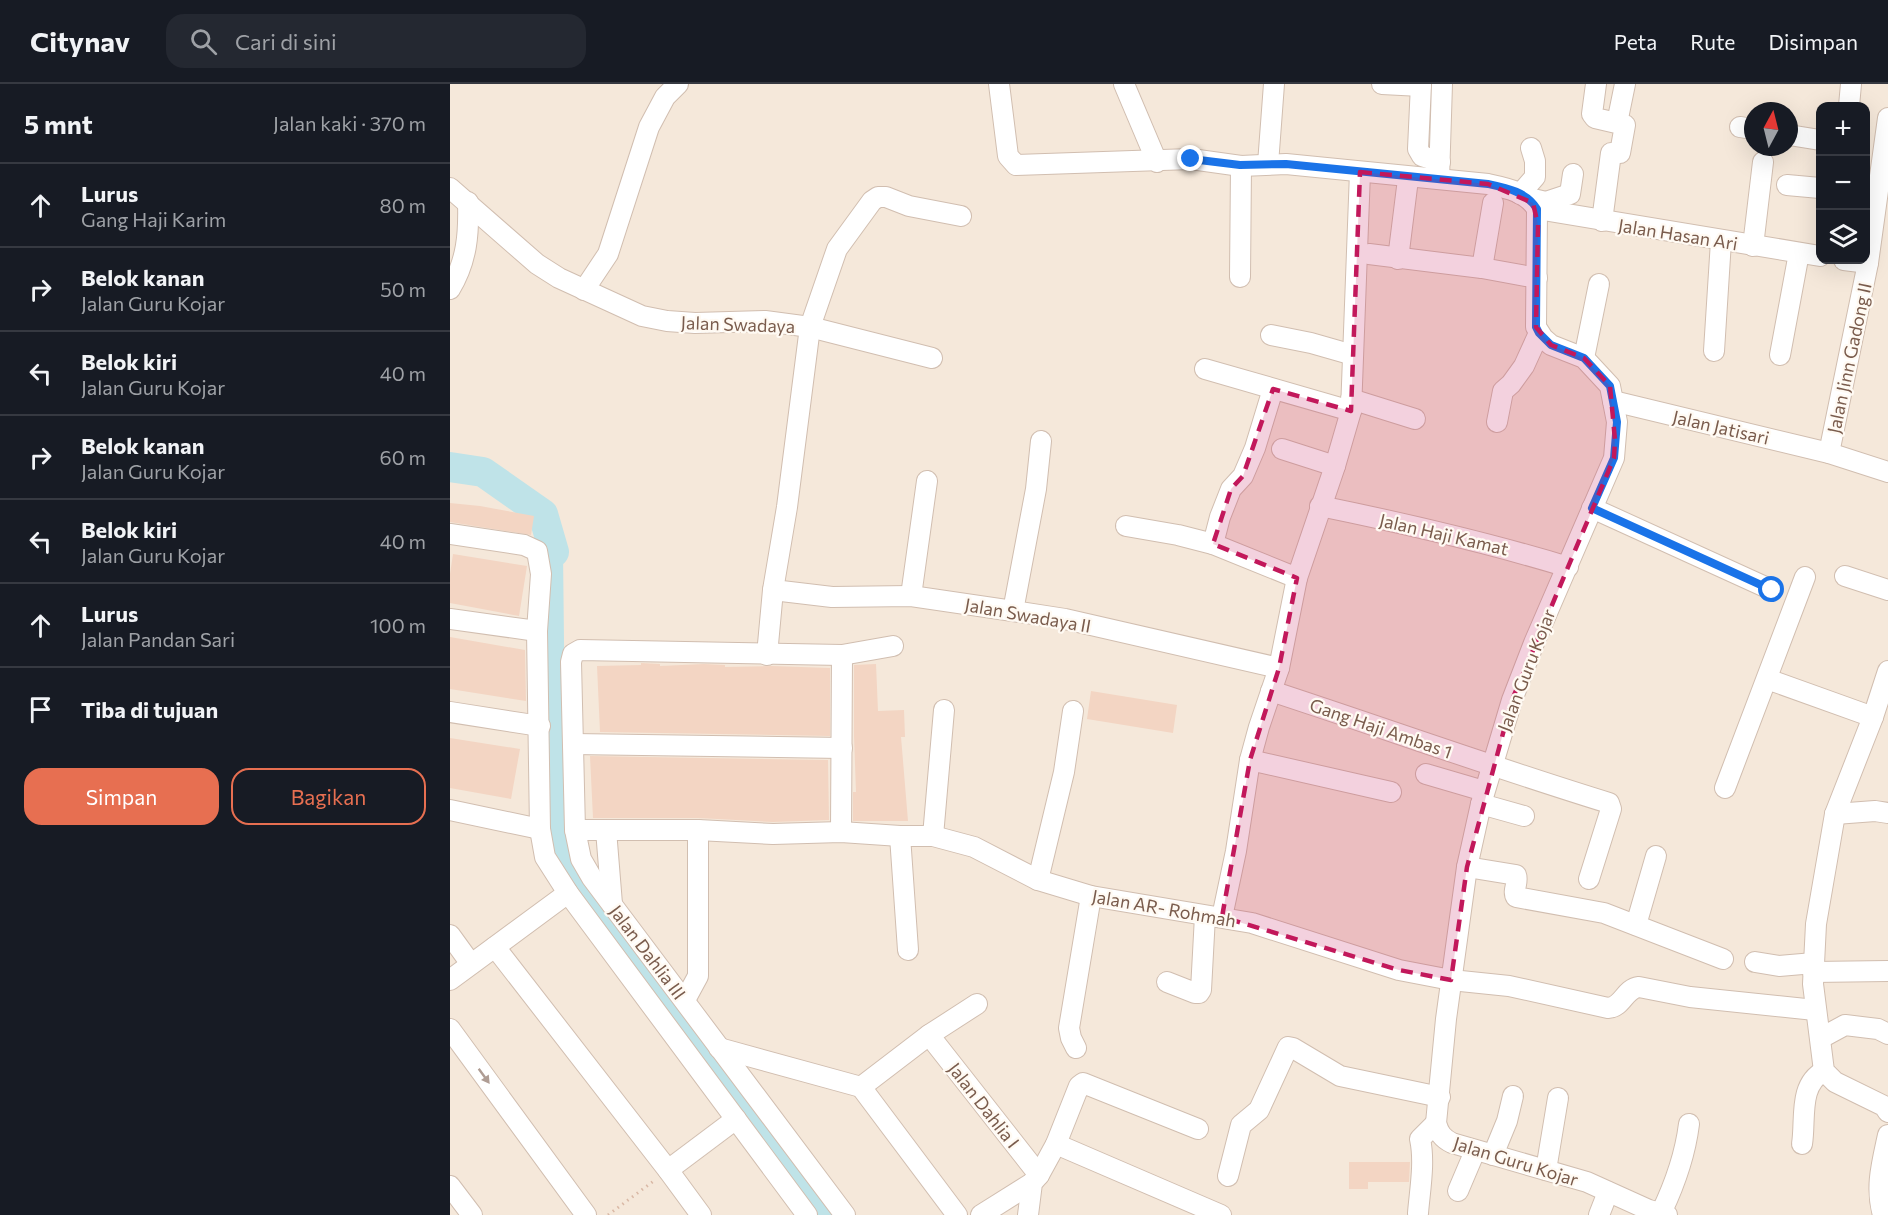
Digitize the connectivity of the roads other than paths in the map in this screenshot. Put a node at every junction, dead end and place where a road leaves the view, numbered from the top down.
1 (678, 84) edge
2 (999, 84) edge
3 (1124, 84) edge
4 (1274, 84) edge
5 (1382, 84) edge
6 (1442, 84) edge
7 (1596, 84) edge
8 (1625, 84) edge
9 (1851, 84) edge
10 (1421, 85) edge
11 (1849, 102) edge
12 (1888, 118) edge
13 (1628, 125) junction
14 (1798, 136) edge
15 (1816, 139) edge
16 (1531, 148) dead end
17 (1157, 162) junction
18 (1763, 162) dead end
19 (1268, 164) junction
20 (1240, 165) junction
21 (1439, 170) junction
22 (1360, 172) junction
23 (1573, 174) dead end
24 (1787, 185) dead end
25 (1407, 187) dead end
26 (450, 188) edge
27 (1816, 188) edge
28 (1871, 193) edge
29 (1528, 200) junction
30 (468, 202) junction
31 (1493, 203) dead end
32 (961, 216) dead end
33 (1870, 216) edge
34 (1602, 221) junction
35 (1721, 241) junction
36 (1753, 246) junction
37 (1799, 253) junction
38 (1369, 255) dead end
39 (1816, 255) edge
40 (1398, 259) junction
41 (1868, 264) edge
42 (1482, 267) junction
43 (1240, 277) dead end
44 (1537, 278) junction
45 (1599, 284) dead end
46 (450, 289) edge
47 (584, 290) junction
48 (810, 327) junction
49 (1539, 333) junction
50 (1271, 335) dead end
51 (1714, 351) dead end
52 (1353, 355) junction
53 (1780, 355) dead end
54 (932, 358) dead end
55 (1584, 358) junction
56 (1205, 369) dead end
57 (1273, 389) junction
58 (1613, 401) junction
59 (1351, 405) junction
60 (1415, 419) dead end
61 (1497, 422) dead end
62 (1041, 441) dead end
63 (1282, 449) dead end
64 (1829, 453) junction
65 (1335, 466) junction
66 (1888, 472) edge
67 (927, 481) dead end
68 (1320, 506) junction
69 (1592, 508) junction
70 (1126, 526) dead end
71 (450, 534) edge
72 (1213, 544) junction
73 (1568, 567) junction
74 (1845, 576) dead end
75 (1805, 577) dead end
76 (1297, 578) junction
77 (773, 590) junction
78 (1772, 590) dead end
79 (1888, 590) edge
80 (911, 596) junction
81 (1014, 610) junction
82 (450, 619) edge
83 (537, 632) junction
84 (893, 646) dead end
85 (767, 655) junction
86 (842, 655) junction
87 (1279, 668) junction
88 (1888, 671) edge
89 (1767, 679) junction
90 (1271, 691) junction
91 (944, 710) dead end
92 (1073, 711) dead end
93 (450, 712) edge
94 (1873, 717) junction
95 (540, 726) junction
96 (573, 744) junction
97 (842, 748) junction
98 (1250, 760) junction
99 (1492, 767) junction
100 (1426, 774) dead end
101 (1725, 788) dead end
102 (1391, 792) dead end
103 (1483, 797) junction
104 (450, 810) edge
105 (1888, 813) edge
106 (1835, 814) junction
107 (1524, 816) dead end
108 (540, 829) junction
109 (576, 830) junction
110 (606, 830) junction
111 (698, 830) junction
112 (840, 832) junction
113 (890, 836) junction
114 (933, 836) junction
115 (1656, 856) dead end
116 (1467, 867) junction
117 (1589, 879) dead end
118 (1038, 880) junction
119 (568, 893) junction
120 (1091, 896) junction
121 (612, 904) junction
122 (1214, 916) junction
123 (1636, 926) junction
124 (450, 934) edge
125 (495, 947) junction
126 (908, 950) dead end
127 (1723, 959) dead end
128 (1755, 962) dead end
129 (471, 964) junction
130 (1813, 967) junction
131 (1888, 971) edge
132 (450, 981) edge
133 (1451, 981) junction
134 (1167, 982) dead end
135 (685, 1000) junction
136 (977, 1004) dead end
137 (1815, 1010) junction
138 (450, 1029) edge
139 (1888, 1034) edge
140 (929, 1035) junction
141 (1821, 1038) junction
142 (719, 1048) junction
143 (1076, 1048) dead end
144 (1824, 1071) junction
145 (861, 1087) junction
146 (1513, 1096) dead end
147 (1440, 1097) junction
148 (1558, 1098) dead end
149 (1888, 1112) edge
150 (736, 1119) junction
151 (1436, 1123) junction
152 (1689, 1124) dead end
153 (1198, 1129) dead end
154 (1888, 1135) edge
155 (1056, 1144) junction
156 (1803, 1144) dead end
157 (1484, 1153) junction
158 (668, 1170) junction
159 (1546, 1170) junction
160 (1228, 1176) dead end
161 (1036, 1179) junction
162 (450, 1186) edge
163 (1458, 1191) dead end
164 (1608, 1192) junction
165 (1888, 1211) edge
166 (696, 1213) edge
167 (1418, 1213) dead end
168 (1656, 1213) edge
169 (472, 1215) edge
170 (586, 1215) edge
171 (807, 1215) edge
172 (845, 1215) edge
173 (957, 1215) edge
174 (981, 1215) edge
175 (1028, 1215) edge
176 (1221, 1215) edge
177 (1599, 1215) edge
178 (1883, 1215) edge

1 - 47 street
2 - 17 street
3 - 17 street
4 - 19 street
5 - 10 street
6 - 21 street
7 - 13 street
8 - 13 street
9 - 11 street
10 - 21 street
12 - 28 street, Jalan Jinn Gadong II
13 - 34 street
14 - 15 street
16 - 29 street
17 - 20 street
18 - 36 street
19 - 20 street
19 - 22 street
20 - 43 street
21 - 22 street
21 - 29 street
22 - 52 street
23 - 29 street
24 - 27 street
25 - 40 street
26 - 30 street, Jalan Swadaya
28 - 33 street, Jalan Jinn Gadong II
29 - 34 street, Jalan Hasan Ari
29 - 44 street
30 - 46 street
30 - 47 street, Jalan Swadaya
31 - 42 street
32 - 48 street
34 - 35 street, Jalan Hasan Ari
35 - 36 street, Jalan Hasan Ari
35 - 51 street
36 - 37 street, Jalan Hasan Ari
37 - 39 street, Jalan Hasan Ari
37 - 53 street
38 - 40 street
40 - 42 street
41 - 64 street, Jalan Jinn Gadong II
42 - 44 street
44 - 49 street
45 - 55 street
47 - 48 street, Jalan Swadaya
48 - 54 street
48 - 77 street, Jalan Swadaya
49 - 55 street, Jalan Guru Kojar
49 - 61 street
50 - 52 street
52 - 59 street
55 - 58 street, Jalan Guru Kojar
56 - 57 street
57 - 59 street
57 - 72 street
58 - 64 street, Jalan Jatisari
58 - 69 street, Jalan Guru Kojar
59 - 60 street
59 - 65 street
62 - 81 street
63 - 65 street
64 - 66 street, Jalan Jatisari
65 - 68 street
67 - 80 street
68 - 73 street, Jalan Haji Kamat
68 - 76 street
69 - 73 street, Jalan Guru Kojar
69 - 78 street
70 - 72 street
71 - 83 street
72 - 76 street
73 - 99 street, Jalan Guru Kojar
74 - 79 street
75 - 89 street
76 - 87 street
77 - 80 street, Jalan Swadaya II
77 - 85 street, Jalan Swadaya
80 - 81 street, Jalan Swadaya II
81 - 87 street, Jalan Swadaya II
82 - 83 street
83 - 95 street
84 - 86 street
85 - 86 street
85 - 96 street, Jalan Dahlia III
86 - 97 street
87 - 90 street
88 - 94 street
89 - 94 street
89 - 101 street
90 - 98 street
90 - 99 street, Gang Haji Ambas 1
91 - 114 street
92 - 118 street
93 - 95 street
94 - 106 street
95 - 108 street
96 - 97 street
96 - 109 street, Jalan Dahlia III
97 - 112 street
98 - 102 street
98 - 122 street
99 - 103 street, Jalan Guru Kojar
99 - 117 street, Gang Haji Ambas 1
100 - 103 street
103 - 107 street
103 - 116 street, Jalan Guru Kojar
104 - 108 street
105 - 106 street
106 - 130 street
108 - 119 street
109 - 110 street, Jalan AR- Rohmah
109 - 121 street, Jalan Dahlia III
110 - 111 street, Jalan AR- Rohmah
110 - 121 street
111 - 112 street, Jalan AR- Rohmah
111 - 135 street
112 - 113 street, Jalan AR- Rohmah
113 - 114 street, Jalan AR- Rohmah
113 - 126 street
114 - 118 street, Jalan AR- Rohmah
115 - 123 street
116 - 123 street
116 - 133 street, Jalan Guru Kojar
118 - 120 street, Jalan AR- Rohmah
119 - 125 street
119 - 150 street
120 - 122 street, Jalan AR- Rohmah
120 - 143 street
121 - 135 street, Jalan Dahlia III
122 - 133 street, Jalan AR- Rohmah
122 - 134 street
123 - 127 street
124 - 129 street
125 - 129 street
125 - 158 street
128 - 130 street
129 - 132 street
130 - 131 street
130 - 137 street
133 - 137 street, Jalan AR- Rohmah
133 - 147 street, Jalan Guru Kojar
135 - 142 street, Jalan Dahlia III
136 - 140 street
137 - 141 street
138 -> 170 street
139 - 141 street
140 - 145 street
140 - 161 street, Jalan Dahlia I
141 - 144 street
142 - 145 street
142 - 172 street, Jalan Dahlia III
144 - 149 street
144 - 156 street
145 - 173 street
146 - 157 street
147 - 151 street, Jalan Guru Kojar
147 - 160 street
148 - 159 street
150 - 158 street
150 - 171 street
151 - 157 street, Jalan Guru Kojar
151 - 167 street
152 - 168 street
153 - 155 street
154 - 178 street
155 - 161 street
155 - 176 street
157 - 159 street, Jalan Guru Kojar
157 - 163 street
158 - 166 street
159 - 164 street, Jalan Guru Kojar
161 - 174 street
161 - 175 street
162 - 169 street
164 - 168 street, Jalan Guru Kojar
164 - 177 street
165 - 178 street

